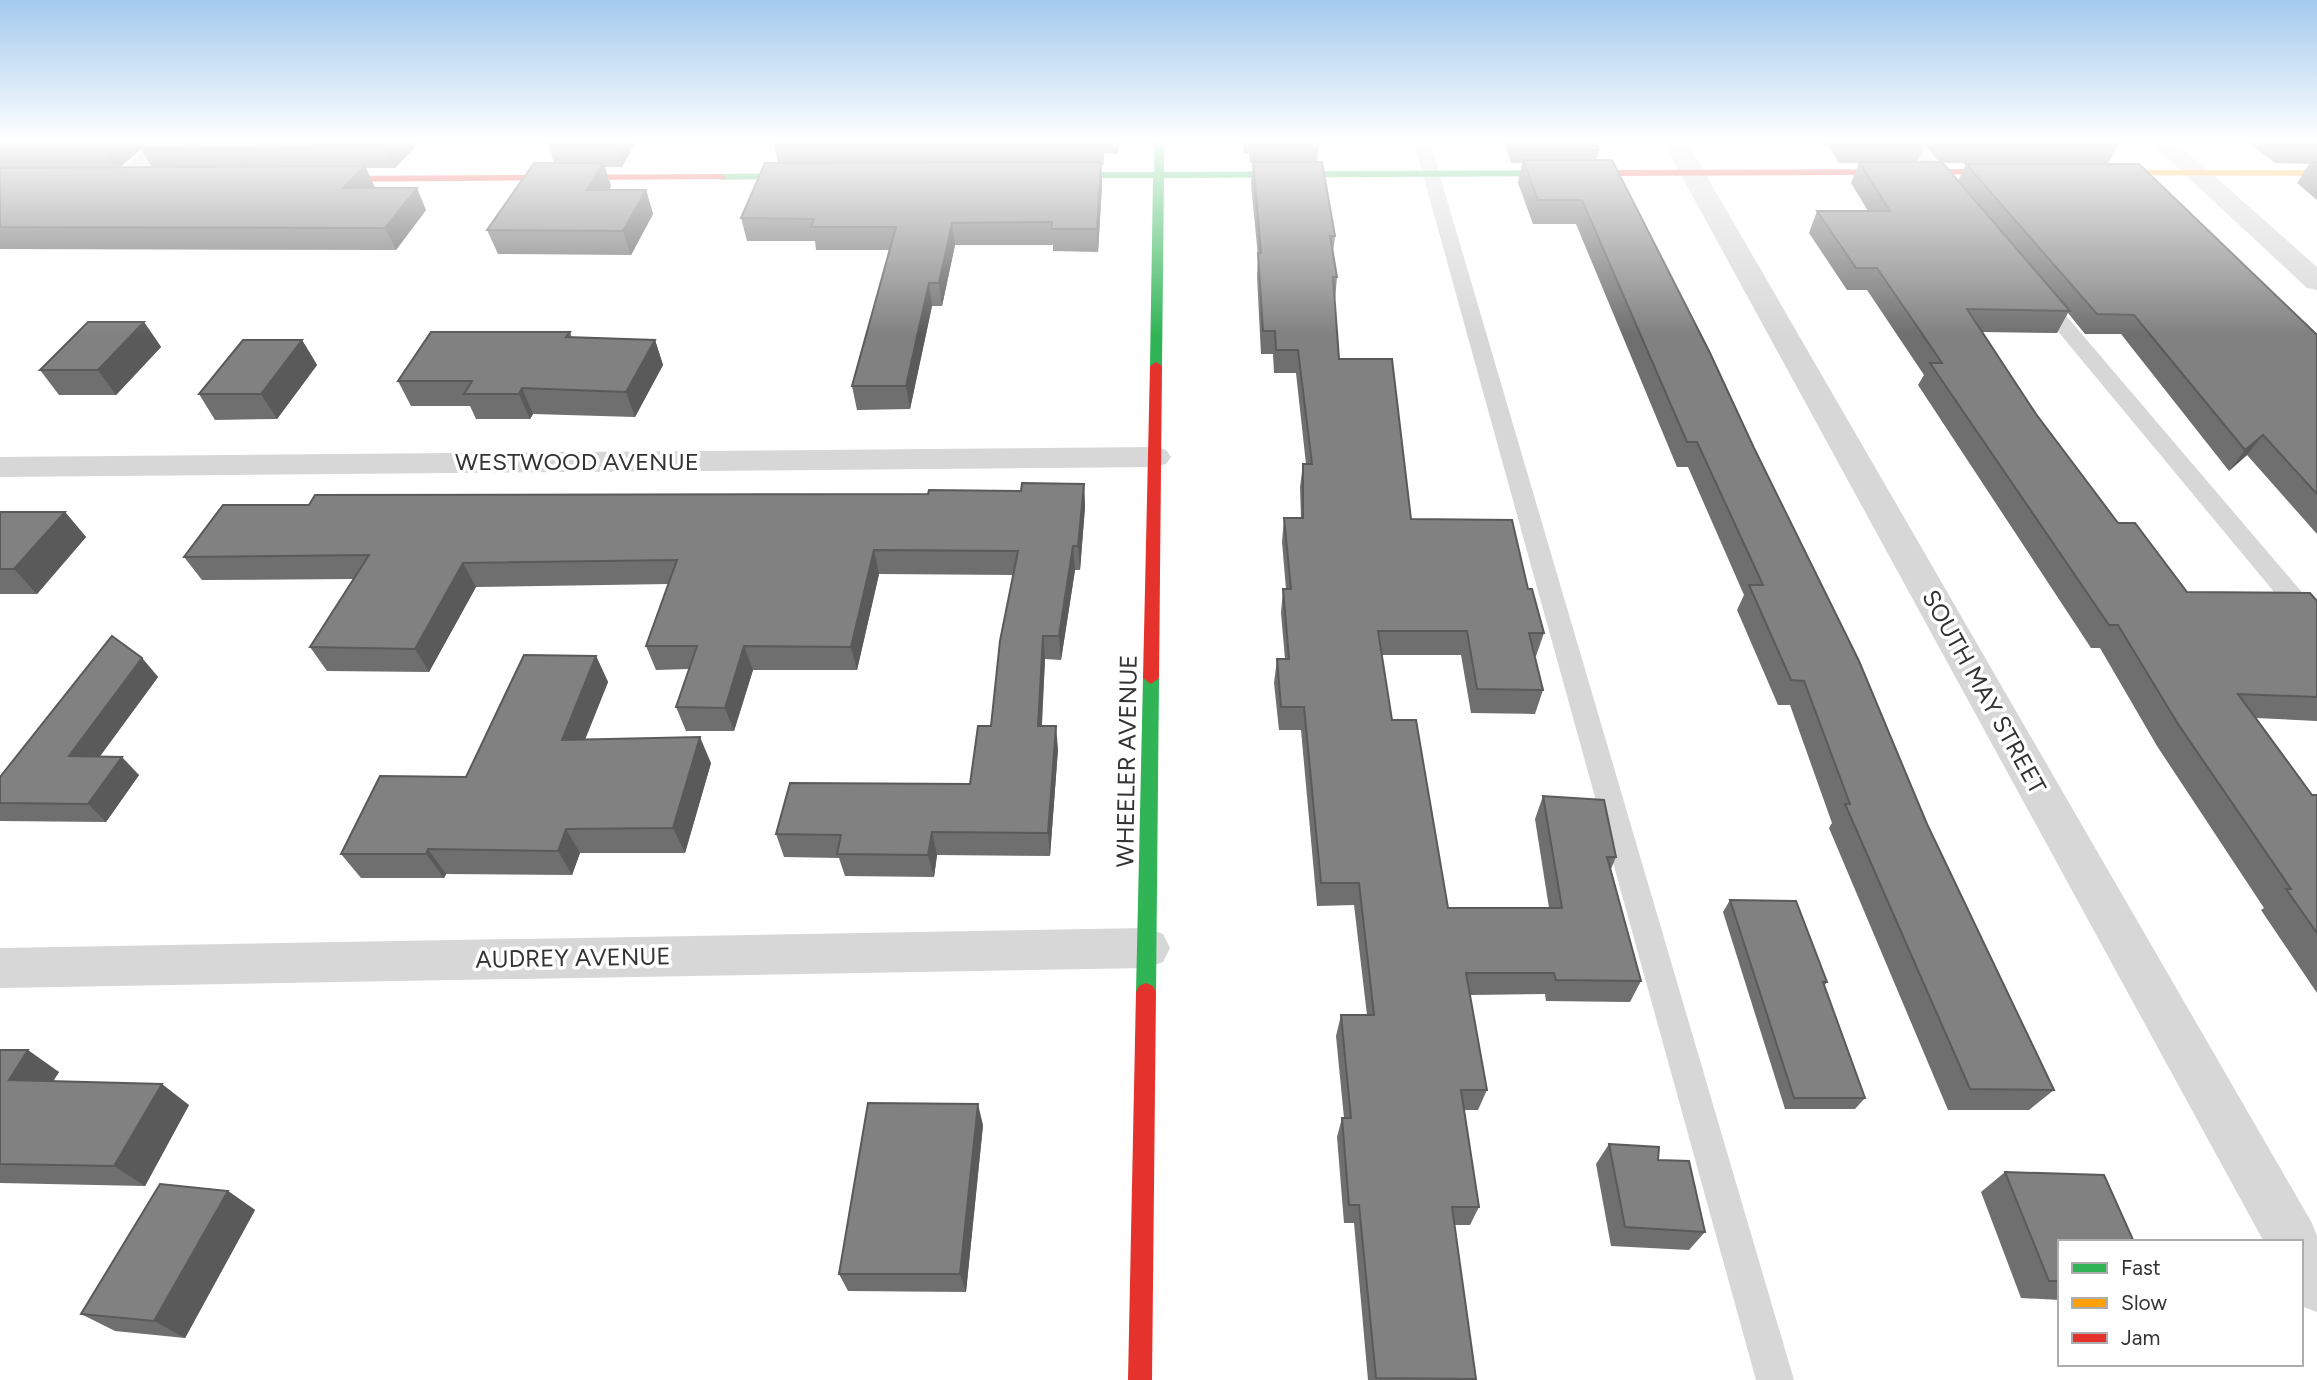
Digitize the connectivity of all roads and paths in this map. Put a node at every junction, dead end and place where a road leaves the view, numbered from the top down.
1 (1158, 206) edge
2 (1440, 206) edge
3 (1711, 206) edge
4 (2233, 206) edge
5 (2023, 278) edge
6 (2317, 282) edge
7 (1154, 457) junction
8 (0, 467) edge
9 (2317, 627) edge
10 (1147, 948) junction
11 (0, 968) edge
12 (2292, 1240) edge
13 (2303, 1260) edge
14 (2317, 1285) edge
15 (1140, 1380) edge
16 (1775, 1380) edge

1 - 7 street, WHEELER AVENUE
2 - 16 lane
3 - 12 street, SOUTH MAY STREET
4 - 6 street
5 - 9 lane
7 - 8 street, WESTWOOD AVENUE
7 - 10 street, WHEELER AVENUE
10 - 11 street, AUDREY AVENUE
10 - 15 street, WHEELER AVENUE
13 - 14 street

